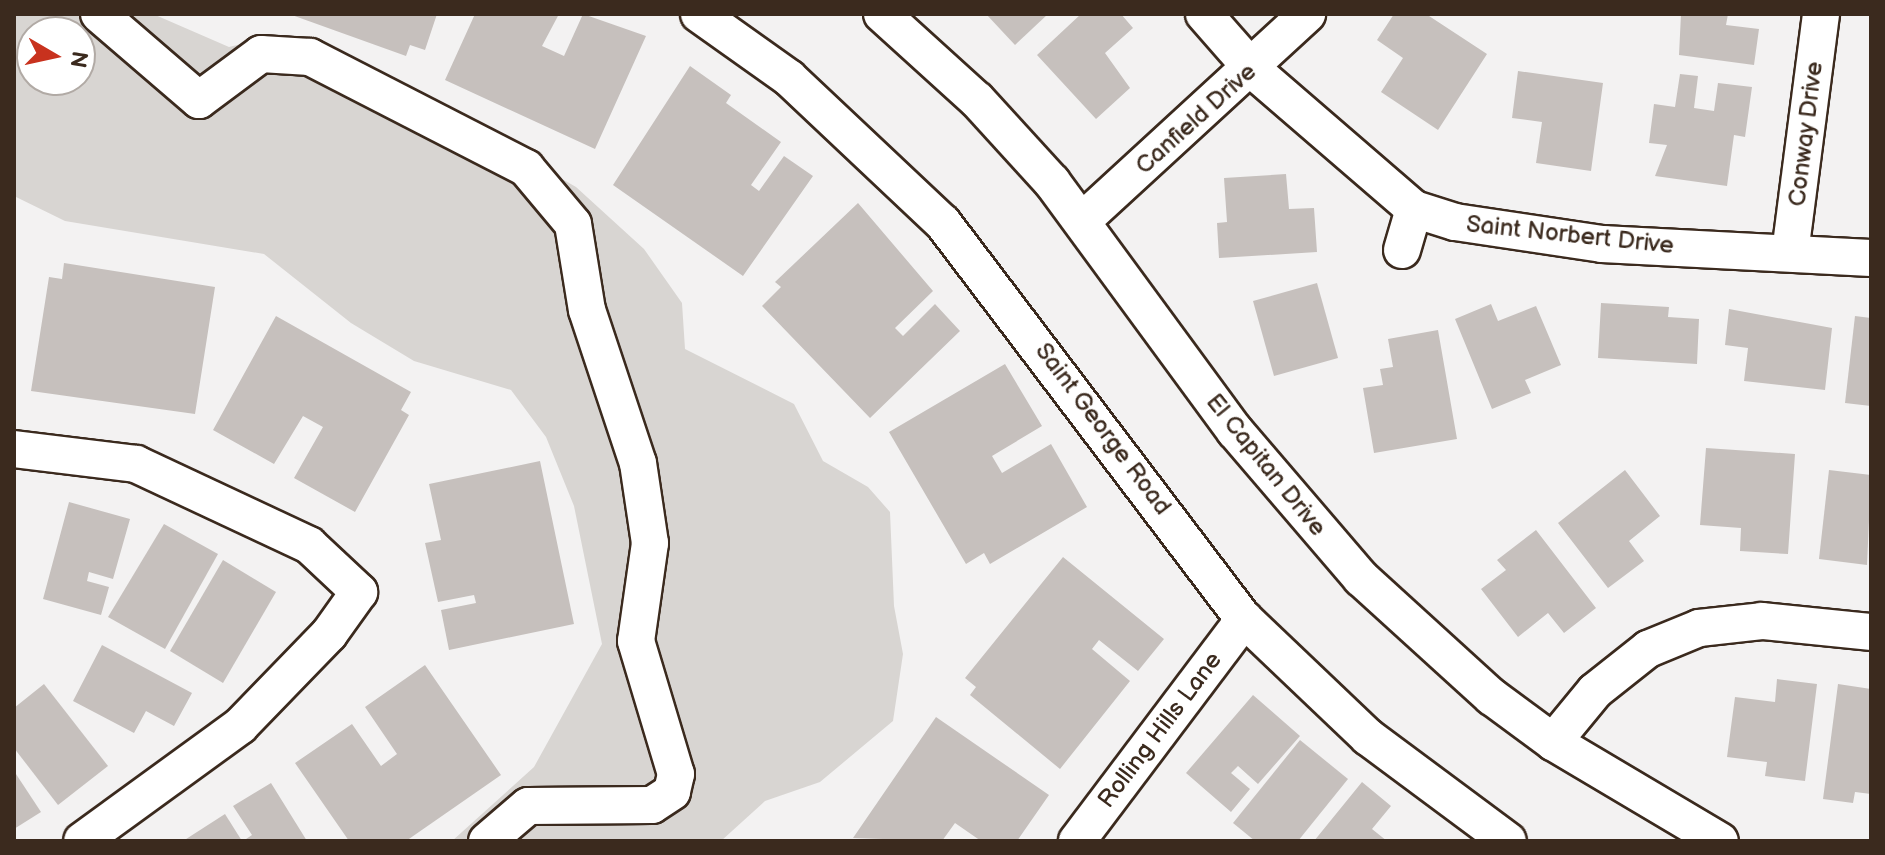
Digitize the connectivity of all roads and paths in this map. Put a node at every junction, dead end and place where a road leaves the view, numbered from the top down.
1 (99, 14) edge
2 (699, 14) edge
3 (882, 14) edge
4 (1204, 14) edge
5 (1307, 14) edge
6 (1821, 14) edge
7 (1253, 70) junction
8 (1414, 209) junction
9 (1082, 221) junction
10 (1402, 250) dead end
11 (1790, 253) junction
12 (1871, 258) edge
13 (14, 449) edge
14 (1244, 619) junction
15 (1871, 632) edge
16 (1553, 742) junction
17 (82, 841) edge
18 (487, 841) edge
19 (1077, 841) edge
20 (1508, 841) edge
21 (1720, 841) edge

1 - 18 street
2 - 14 street, Saint George Road
3 - 9 street, El Capitan Drive
4 - 7 street, Saint Norbert Drive
5 - 7 street, Canfield Drive
6 - 11 street, Conway Drive
7 - 8 street, Saint Norbert Drive
7 - 9 street, Canfield Drive
8 - 10 street
8 - 11 street, Saint Norbert Drive
9 - 16 street, El Capitan Drive
11 - 12 street, Saint Norbert Drive
13 - 17 street
14 - 19 street, Rolling Hills Lane
14 - 20 street, Saint George Road
15 - 16 street
16 - 21 street, El Capitan Drive

